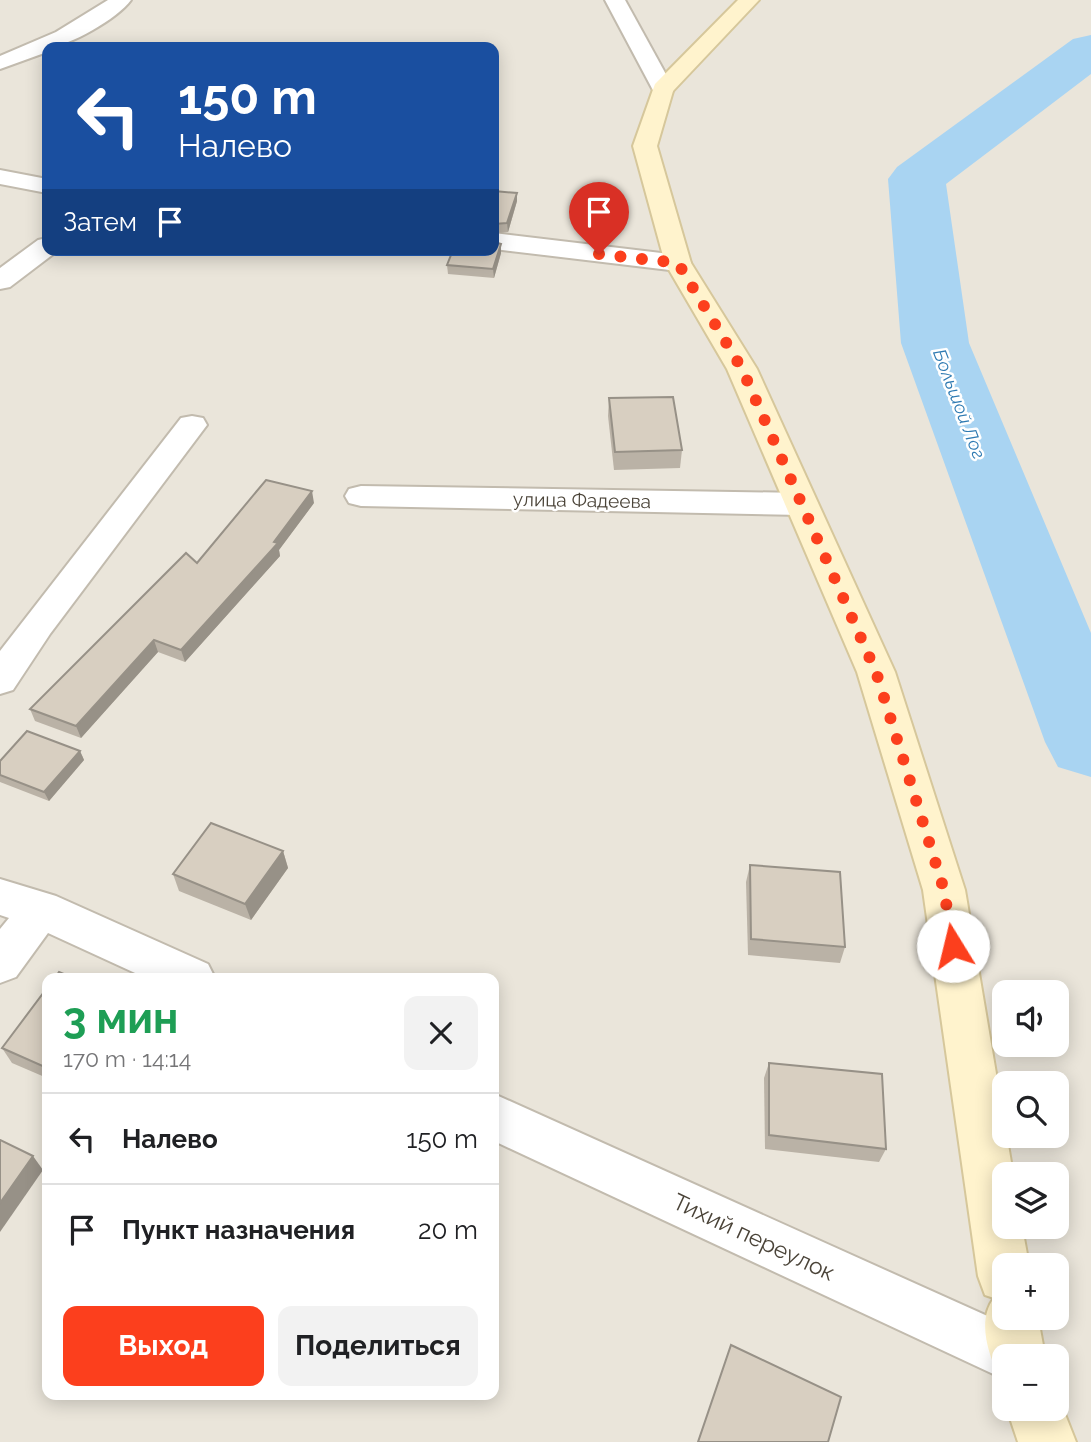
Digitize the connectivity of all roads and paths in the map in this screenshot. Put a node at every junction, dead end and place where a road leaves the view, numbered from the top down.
1 (121, 0) edge
2 (615, 0) edge
3 (749, 0) edge
4 (53, 42) edge
5 (42, 48) edge
6 (0, 63) edge
7 (663, 89) junction
8 (0, 177) edge
9 (42, 185) edge
10 (499, 242) edge
11 (42, 250) edge
12 (678, 263) junction
13 (0, 281) edge
14 (192, 425) dead end
15 (361, 496) dead end
16 (802, 504) junction
17 (0, 680) edge
18 (0, 897) edge
19 (41, 909) junction
20 (0, 963) edge
21 (181, 973) edge
22 (499, 1119) edge
23 (1000, 1253) edge
24 (992, 1345) edge
25 (1039, 1421) edge
26 (1047, 1442) edge

1 - 4 street
2 - 7 street
3 - 7 street
5 - 6 street
7 - 12 street
8 - 9 street
10 - 12 street
11 - 13 street
12 - 16 street
14 - 17 street
15 - 16 street, улица Фадеева
16 - 23 street
18 - 19 street
19 - 20 street
19 - 21 street
22 - 24 street, Тихий переулок
25 - 26 street

